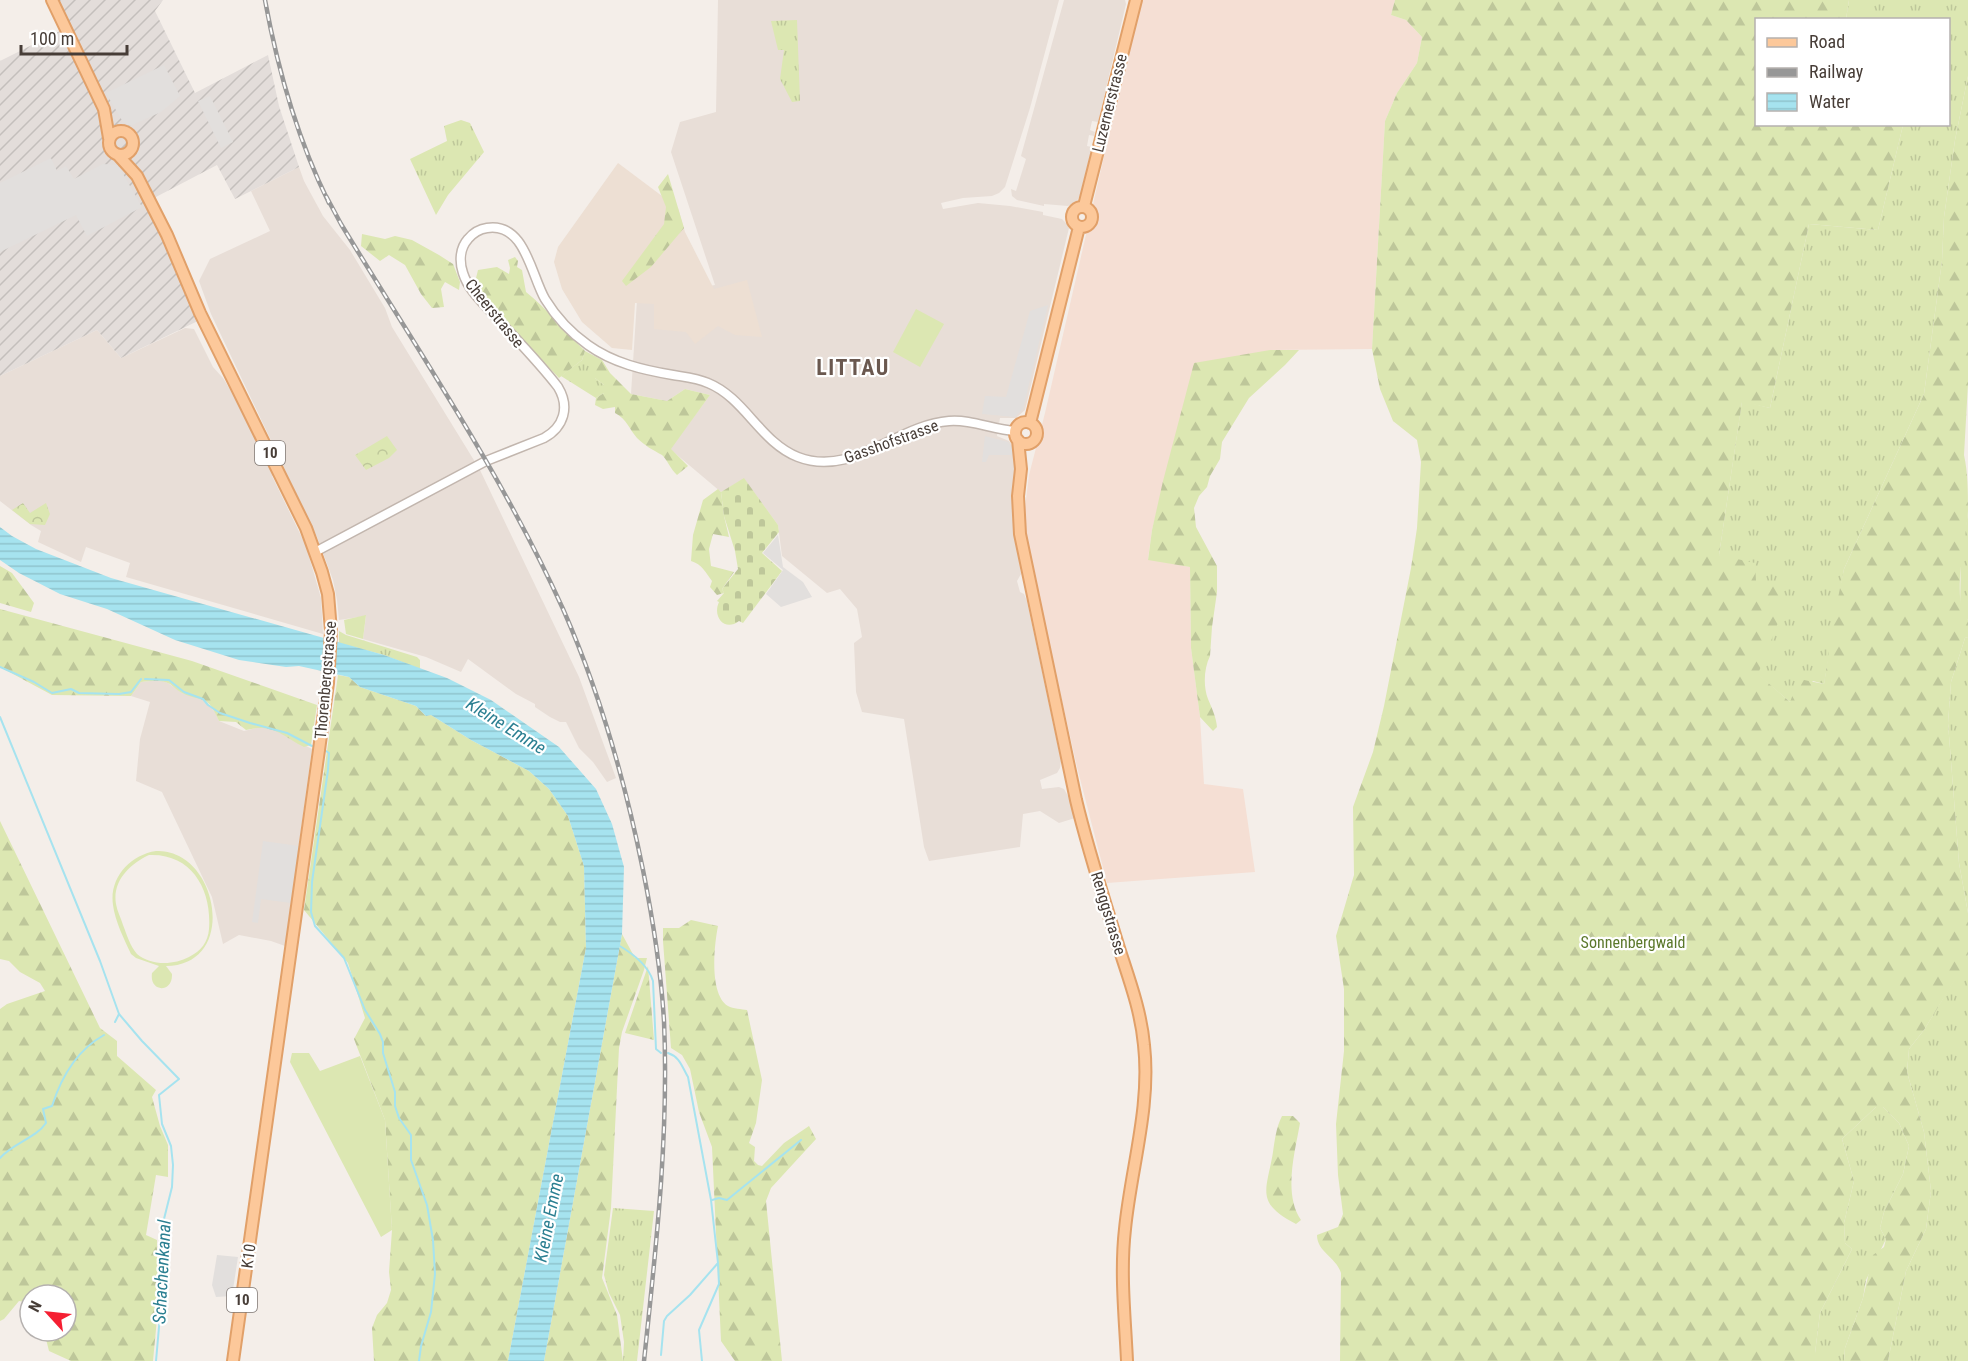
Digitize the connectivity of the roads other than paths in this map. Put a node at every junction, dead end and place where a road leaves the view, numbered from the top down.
1 (52, 0) edge
2 (1136, 0) edge
3 (104, 108) junction
4 (124, 131) junction
5 (109, 138) junction
6 (132, 148) junction
7 (118, 155) junction
8 (137, 176) junction
9 (747, 414) joint
10 (1030, 423) junction
11 (1017, 436) junction
12 (1033, 441) junction
13 (1021, 469) junction
14 (315, 552) junction
15 (258, 1187) joint
16 (233, 1361) edge
17 (1127, 1361) edge

1 - 3 main road, 10
2 - 10 main road, Luzernerstrasse
3 - 4 main road, 10
3 - 5 main road, 10
4 - 5 main road
4 - 6 main road, 10
5 - 7 main road, 10
6 - 7 main road
6 - 8 main road, Thorenbergstrasse / 10
7 - 8 main road, Thorenbergstrasse / 10
8 - 14 main road, Thorenbergstrasse / 10
9 - 11 street, Gasshofstrasse
9 - 14 street, Cheerstrasse
10 - 11 main road
10 - 12 main road
11 - 12 main road
11 - 13 main road, Renggstrasse
12 - 13 main road, Renggstrasse
13 - 17 main road, Renggstrasse
14 - 15 main road, Thorenbergstrasse / 10
15 - 16 main road, K10 / 10

